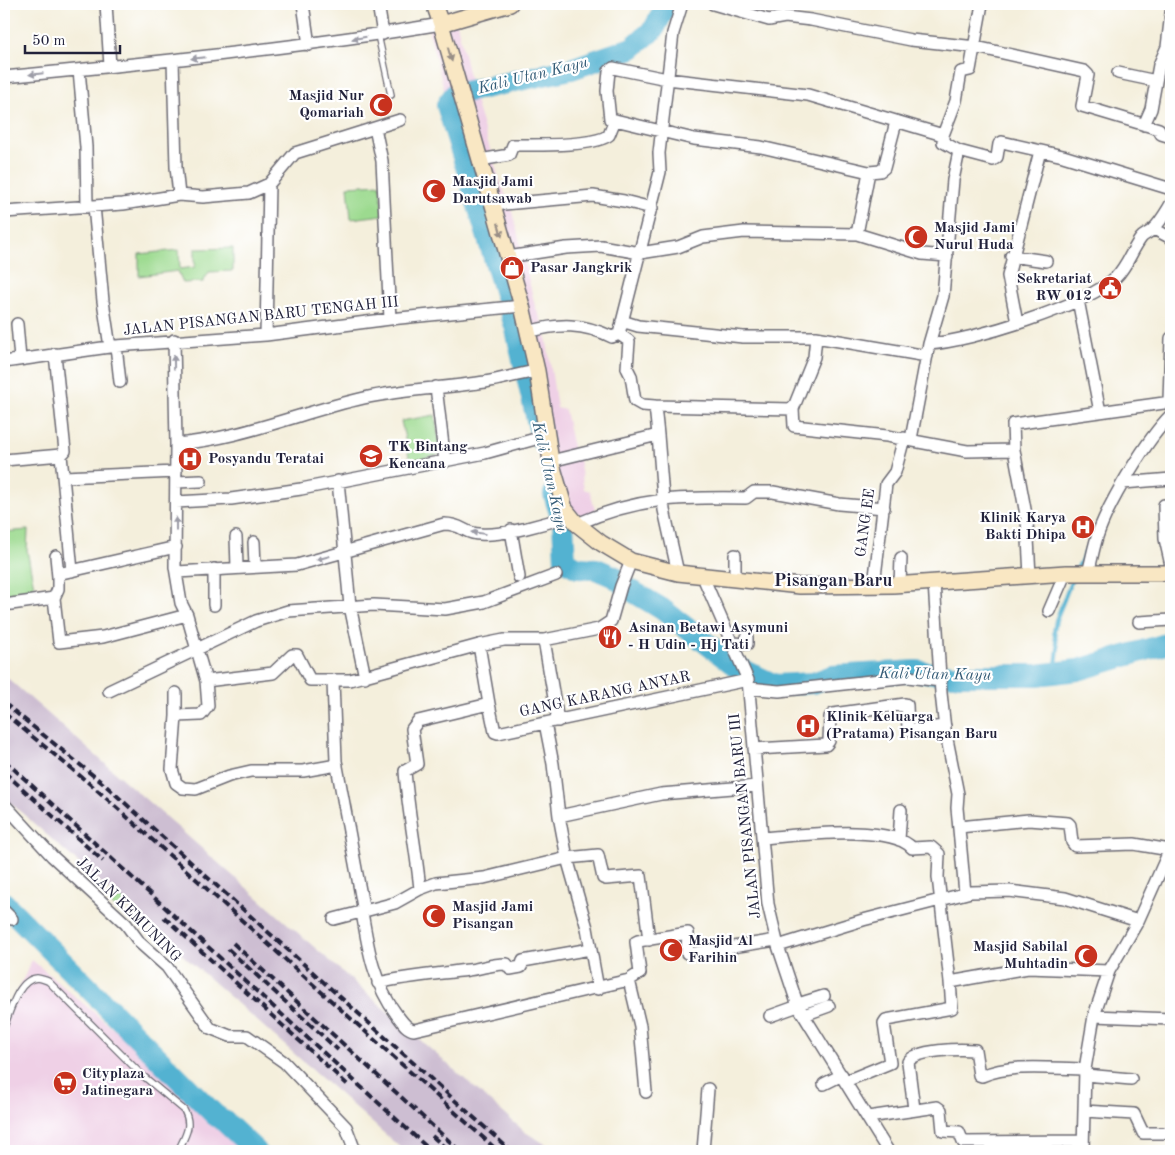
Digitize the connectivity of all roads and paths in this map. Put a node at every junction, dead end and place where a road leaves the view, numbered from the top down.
1 (106, 4) edge
2 (303, 4) edge
3 (378, 4) edge
4 (434, 4) edge
5 (510, 4) edge
6 (682, 4) edge
7 (713, 4) edge
8 (982, 4) edge
9 (1171, 13) edge
10 (441, 24) junction
11 (380, 34) junction
12 (309, 45) junction
13 (976, 47) junction
14 (173, 60) junction
15 (110, 66) junction
16 (79, 70) junction
17 (1118, 73) dead end
18 (4, 77) edge
19 (667, 79) junction
20 (1156, 81) junction
21 (391, 95) dead end
22 (400, 120) dead end
23 (616, 120) junction
24 (896, 122) junction
25 (1144, 125) junction
26 (375, 128) junction
27 (662, 132) junction
28 (943, 135) junction
29 (1171, 137) edge
30 (959, 151) junction
31 (1040, 151) junction
32 (480, 160) junction
33 (869, 172) junction
34 (269, 184) junction
35 (1171, 189) edge
36 (179, 196) junction
37 (1171, 204) edge
38 (492, 205) junction
39 (91, 206) junction
40 (652, 208) junction
41 (4, 212) edge
42 (1154, 229) junction
43 (858, 234) junction
44 (1171, 238) edge
45 (640, 253) junction
46 (947, 256) junction
47 (1011, 256) junction
48 (508, 257) junction
49 (1046, 261) dead end
50 (1078, 300) junction
51 (514, 307) junction
52 (390, 319) junction
53 (622, 321) junction
54 (1017, 323) junction
55 (17, 324) dead end
56 (528, 332) junction
57 (619, 334) junction
58 (266, 335) junction
59 (816, 337) junction
60 (1171, 338) edge
61 (174, 340) junction
62 (929, 344) junction
63 (113, 347) junction
64 (55, 354) junction
65 (927, 356) junction
66 (20, 359) junction
67 (4, 362) edge
68 (531, 372) junction
69 (120, 382) dead end
70 (436, 387) junction
71 (1170, 401) edge
72 (655, 406) junction
73 (793, 408) junction
74 (1100, 412) junction
75 (1171, 416) edge
76 (658, 435) junction
77 (543, 437) junction
78 (908, 439) junction
79 (176, 444) junction
80 (1014, 450) junction
81 (61, 455) junction
82 (4, 460) edge
83 (551, 461) junction
84 (445, 462) junction
85 (64, 477) junction
86 (176, 477) junction
87 (1171, 479) edge
88 (201, 481) dead end
89 (338, 481) junction
90 (1124, 483) junction
91 (663, 499) junction
92 (176, 502) junction
93 (1164, 506) dead end
94 (884, 508) junction
95 (568, 519) junction
96 (511, 530) junction
97 (236, 537) dead end
98 (254, 542) dead end
99 (176, 547) junction
100 (346, 552) junction
101 (735, 555) dead end
102 (56, 556) dead end
103 (901, 558) dead end
104 (631, 561) junction
105 (1171, 565) edge
106 (254, 566) junction
107 (237, 567) junction
108 (214, 569) junction
109 (72, 571) junction
110 (178, 572) junction
111 (678, 573) junction
112 (1075, 573) junction
113 (1171, 573) edge
114 (556, 575) dead end
115 (1030, 576) junction
116 (58, 577) junction
117 (519, 577) dead end
118 (703, 577) junction
119 (735, 580) junction
120 (934, 582) junction
121 (900, 584) junction
122 (874, 585) junction
123 (54, 598) junction
124 (4, 605) edge
125 (214, 605) dead end
126 (350, 606) junction
127 (1049, 611) dead end
128 (187, 615) junction
129 (1171, 620) edge
130 (1139, 622) dead end
131 (747, 637) dead end
132 (544, 640) junction
133 (733, 643) junction
134 (479, 645) junction
135 (196, 650) junction
136 (941, 676) junction
137 (365, 677) junction
138 (747, 678) junction
139 (206, 681) junction
140 (333, 681) junction
141 (109, 691) dead end
142 (176, 693) dead end
143 (489, 704) junction
144 (176, 716) junction
145 (558, 721) junction
146 (544, 723) junction
147 (945, 726) junction
148 (754, 749) junction
149 (337, 765) junction
150 (757, 786) junction
151 (4, 804) edge
152 (901, 810) dead end
153 (559, 816) junction
154 (959, 827) junction
155 (762, 838) junction
156 (899, 840) junction
157 (1171, 849) edge
158 (567, 858) junction
159 (420, 889) junction
160 (965, 893) junction
161 (940, 899) junction
162 (363, 912) junction
163 (334, 919) dead end
164 (1138, 921) junction
165 (649, 940) junction
166 (777, 943) junction
167 (590, 949) junction
168 (1109, 971) junction
169 (629, 980) junction
170 (950, 982) junction
171 (378, 983) junction
172 (598, 988) junction
173 (826, 1001) dead end
174 (800, 1008) junction
175 (770, 1016) dead end
176 (1094, 1016) junction
177 (1171, 1019) edge
178 (4, 1026) edge
179 (1085, 1072) junction
180 (844, 1078) junction
181 (1131, 1079) dead end
182 (824, 1084) dead end
183 (708, 1089) dead end
184 (646, 1092) dead end
185 (914, 1109) junction
186 (1084, 1111) junction
187 (868, 1117) junction
188 (1171, 1133) edge
189 (1083, 1146) edge
190 (178, 1151) edge
191 (355, 1151) edge
192 (703, 1151) edge
193 (888, 1151) edge

1 - 15 street
2 - 12 street
3 - 11 street
4 - 10 street
5 - 10 street
6 - 19 street
7 - 13 street
8 - 13 street
9 - 20 street
10 - 11 street
10 -> 32 street
11 -> 12 street
11 - 21 lane
12 -> 14 street
13 - 25 street
13 - 28 street
14 - 15 street
14 - 36 street
15 - 16 street
16 -> 18 street
16 - 39 street
17 - 20 street
19 - 23 street
19 - 24 street
19 - 27 street
20 - 25 street
22 - 26 street
23 - 27 street
23 - 32 street
24 - 28 street
24 - 33 street
25 - 29 street
26 - 34 street
26 - 52 street
27 - 33 street
27 - 40 street
28 - 30 street
30 - 31 street
30 - 46 street, GANG EE
31 - 35 street
31 - 47 street
32 - 38 street
33 - 43 street
34 - 36 street
34 - 58 street
36 - 39 street
37 - 42 street
38 - 40 street
38 -> 48 street
39 - 41 street
39 - 63 street
40 - 45 street
42 - 44 street
42 - 50 street
43 - 45 street
43 - 46 street
45 - 48 street
45 - 53 street
46 - 62 street, GANG EE
47 - 49 street
47 - 54 street
48 - 51 street
50 - 54 street
50 - 74 street
51 - 52 street, JALAN PISANGAN BARU TENGAH III
51 - 56 street
52 - 58 street, JALAN PISANGAN BARU TENGAH III
53 - 57 street
53 - 59 street
54 - 62 street
55 - 66 street
56 - 57 street
56 - 68 street
57 - 72 street
58 - 61 street, JALAN PISANGAN BARU TENGAH III
59 - 65 street
59 - 73 street
60 - 71 street
61 - 63 street, JALAN PISANGAN BARU TENGAH III
79 -> 61 street
62 - 65 street, GANG EE
63 - 64 street, JALAN PISANGAN BARU TENGAH III
63 - 69 street
64 - 66 street, JALAN PISANGAN BARU TENGAH III
64 - 81 street
65 - 78 street, GANG EE
66 - 67 street, JALAN PISANGAN BARU TENGAH III
68 - 70 street
68 - 77 street
70 - 79 street
70 - 84 street
71 - 74 street
72 - 73 street
72 - 76 street
73 - 78 street
74 - 80 street
75 - 90 street
76 - 83 street
76 - 91 street
77 - 83 street
77 - 84 street
78 - 80 street
78 - 94 street, GANG EE
79 - 86 street
80 - 115 street
81 - 82 street
81 - 85 street
83 - 95 street
84 - 89 street
85 - 86 street
85 - 109 street
86 - 88 street
86 - 92 street
87 - 90 street
89 - 92 street
89 - 100 street
90 - 112 street
91 - 94 street
91 - 95 street
91 - 111 street
99 -> 92 street
93 - 105 street
94 - 122 street, GANG EE
95 - 96 street
95 - 104 street
96 -> 100 street
96 - 117 street
97 - 107 street
98 - 106 street
99 - 109 street
99 - 110 street
100 -> 106 street
100 - 126 street
101 - 119 street
102 - 116 street
103 - 121 street
104 - 111 street
104 - 132 street
106 - 107 street
107 - 108 street
108 - 110 street
108 - 125 street
109 - 116 street
110 - 128 street
111 - 118 street
112 - 113 street
112 - 115 street
112 - 127 street
114 - 126 street
115 - 120 street
116 - 123 street
118 - 119 street
118 - 133 street, JALAN PISANGAN BARU III
119 - 122 street
120 - 121 street
120 - 136 street
121 - 122 street
123 - 124 street
123 - 128 street
126 - 135 street
126 - 137 street
128 - 135 street
129 - 130 street
131 - 133 street
132 - 134 street
132 - 145 street
133 - 138 street, JALAN PISANGAN BARU III
134 - 137 street
134 - 143 street
135 - 139 street
135 - 141 street
136 - 138 street, GANG KARANG ANYAR
136 - 147 street
137 - 140 street
138 - 145 street, GANG KARANG ANYAR
138 - 148 street, JALAN PISANGAN BARU III
139 - 140 street
139 - 144 street
140 - 149 street
142 - 144 street
143 - 146 street, GANG KARANG ANYAR
143 - 159 street
144 - 149 street
145 - 146 street, GANG KARANG ANYAR
146 - 153 street
147 - 148 street
147 - 154 street
148 - 150 street, JALAN PISANGAN BARU III
149 - 162 street
150 - 153 street
150 - 155 street, JALAN PISANGAN BARU III
151 - 191 street, JALAN KEMUNING
152 - 156 street
153 - 158 street
154 - 157 street
154 - 160 street
155 - 156 street
155 - 166 street, JALAN PISANGAN BARU III
156 - 161 street
157 - 164 street
158 - 159 street
158 - 165 street
158 - 167 street
159 - 162 street
160 - 161 street
160 - 164 street
161 - 166 street
161 - 170 street
162 - 163 street
162 - 171 street
164 - 168 street
165 - 166 street
165 - 169 street
166 - 174 street, JALAN PISANGAN BARU III
167 - 171 street
167 - 172 street
168 - 170 street
168 - 176 street
169 - 172 street
169 - 184 street
170 - 180 street
171 - 172 street
173 - 174 street
174 - 175 street
174 - 180 street, JALAN PISANGAN BARU III
176 - 177 street
176 - 179 street
178 - 190 lane
179 - 181 street
179 - 185 street
179 - 186 street
180 - 182 street
180 - 187 street, JALAN PISANGAN BARU III
183 - 192 street
185 - 187 street
185 - 189 street
186 - 188 street
186 - 189 street
187 - 193 street, JALAN PISANGAN BARU III

